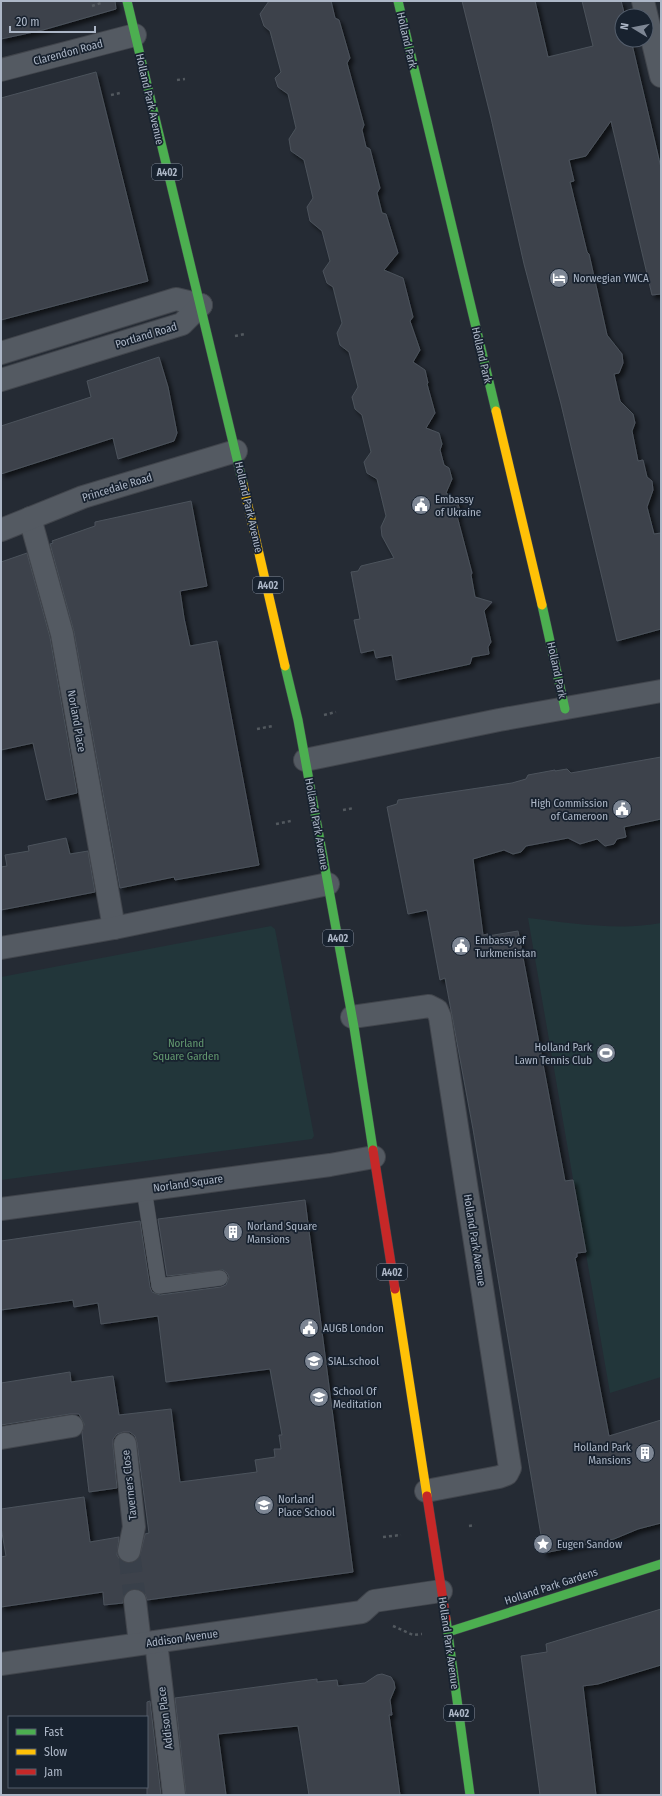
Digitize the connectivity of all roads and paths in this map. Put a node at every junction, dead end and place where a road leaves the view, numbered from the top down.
1 (128, 1) edge
2 (398, 1) edge
3 (643, 1) edge
4 (101, 4) dead end
5 (92, 6) dead end
6 (135, 35) junction
7 (1, 70) edge
8 (661, 76) edge
9 (185, 79) dead end
10 (177, 80) dead end
11 (120, 93) dead end
12 (112, 95) dead end
13 (201, 305) junction
14 (245, 334) dead end
15 (230, 338) dead end
16 (1, 353) edge
17 (1, 380) edge
18 (236, 451) junction
19 (30, 518) junction
20 (1, 530) edge
21 (661, 691) edge
22 (565, 709) junction
23 (336, 712) dead end
24 (324, 715) dead end
25 (275, 725) dead end
26 (256, 729) dead end
27 (306, 760) junction
28 (354, 808) dead end
29 (343, 810) dead end
30 (294, 821) dead end
31 (276, 824) dead end
32 (328, 884) junction
33 (114, 928) junction
34 (1, 948) edge
35 (352, 1018) junction
36 (374, 1157) junction
37 (144, 1189) junction
38 (1, 1209) edge
39 (220, 1278) dead end
40 (72, 1426) dead end
41 (1, 1438) edge
42 (125, 1444) dead end
43 (426, 1492) junction
44 (475, 1525) dead end
45 (469, 1526) dead end
46 (401, 1535) dead end
47 (383, 1537) dead end
48 (130, 1551) tunnel mouth
49 (661, 1564) edge
50 (441, 1591) junction
51 (135, 1602) tunnel mouth
52 (362, 1612) junction
53 (448, 1632) junction
54 (148, 1643) junction
55 (1, 1664) edge
56 (174, 1795) edge
57 (470, 1795) edge

1 - 6 main road, Holland Park Avenue / A402
2 - 22 main road, Holland Park
3 - 8 street
4 - 5 path
6 - 7 street, Clarendon Road
6 - 13 main road, Holland Park Avenue / A402
9 - 10 path
11 - 12 path
13 - 16 street
13 - 17 street, Portland Road
13 - 18 main road, Holland Park Avenue / A402
14 - 15 path
18 - 19 street, Princedale Road
18 - 27 main road, Holland Park Avenue / A402
19 - 20 street, Princedale Road
19 - 33 street, Norland Place
21 - 22 street, Holland Park
22 - 27 street, Holland Park
23 - 24 path
25 - 26 path
27 - 32 main road, Holland Park Avenue / A402
28 - 29 path
30 - 31 path
32 - 33 street
32 - 35 main road, Holland Park Avenue / A402
33 - 34 street
35 - 36 main road, Holland Park Avenue / A402
35 - 43 street, Holland Park Avenue
36 - 37 street, Norland Square
36 - 43 main road, Holland Park Avenue / A402
37 - 38 street, Norland Square
37 - 39 lane
40 - 41 street
42 - 48 street, Taverners Close
43 - 50 main road, Holland Park Avenue / A402
44 - 45 path
46 - 47 path
49 - 53 main road, Holland Park Gardens
50 - 52 street, Addison Avenue
50 - 53 main road, Holland Park Avenue / A402
51 - 54 street
52 - 53 path
52 - 54 street, Addison Avenue
53 - 57 main road, Holland Park Avenue / A402
54 - 55 street, Addison Avenue
54 - 56 street, Addison Place

